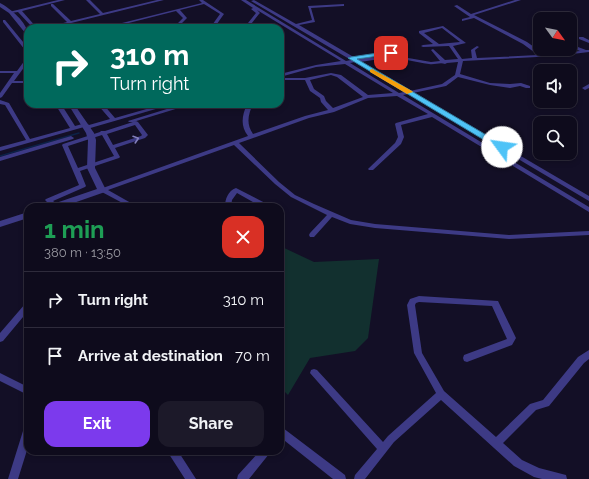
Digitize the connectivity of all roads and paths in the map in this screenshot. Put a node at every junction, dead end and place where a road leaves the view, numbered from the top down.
1 (63, 0) edge
2 (88, 0) edge
3 (162, 0) edge
4 (239, 0) edge
5 (243, 0) edge
6 (252, 0) edge
7 (519, 0) edge
8 (203, 1) edge
9 (0, 5) edge
10 (52, 5) dead end
11 (344, 6) dead end
12 (456, 6) dead end
13 (19, 10) junction
14 (177, 10) junction
15 (118, 11) junction
16 (11, 12) junction
17 (102, 14) junction
18 (472, 16) junction
19 (16, 18) junction
20 (463, 20) dead end
21 (2, 21) edge
22 (130, 21) junction
23 (70, 22) junction
24 (31, 24) edge
25 (62, 24) edge
26 (119, 24) edge
27 (179, 24) edge
28 (215, 24) edge
29 (249, 24) edge
30 (282, 24) edge
31 (284, 25) edge
32 (295, 25) junction
33 (287, 27) junction
34 (24, 28) edge
35 (581, 38) dead end
36 (589, 42) edge
37 (24, 45) edge
38 (437, 45) junction
39 (450, 45) junction
40 (423, 46) dead end
41 (477, 47) dead end
42 (577, 47) edge
43 (533, 49) edge
44 (433, 50) dead end
45 (587, 51) edge
46 (577, 52) edge
47 (406, 54) dead end
48 (396, 55) junction
49 (542, 56) edge
50 (475, 59) junction
51 (353, 60) junction
52 (461, 60) junction
53 (344, 61) junction
54 (445, 62) junction
55 (24, 66) edge
56 (284, 70) edge
57 (0, 72) edge
58 (19, 72) junction
59 (456, 75) junction
60 (284, 77) edge
61 (284, 78) edge
62 (307, 79) junction
63 (12, 82) junction
64 (24, 82) edge
65 (528, 87) dead end
66 (409, 92) junction
67 (400, 94) junction
68 (0, 96) edge
69 (367, 97) junction
70 (0, 102) edge
71 (60, 108) edge
72 (74, 108) edge
73 (104, 108) edge
74 (147, 108) edge
75 (173, 108) edge
76 (249, 108) edge
77 (332, 111) junction
78 (432, 115) junction
79 (114, 120) junction
80 (73, 128) junction
81 (88, 130) junction
82 (103, 132) junction
83 (252, 137) junction
84 (29, 141) junction
85 (235, 143) junction
86 (111, 147) junction
87 (0, 149) edge
88 (0, 159) edge
89 (528, 163) junction
90 (91, 166) junction
91 (519, 167) junction
92 (371, 169) dead end
93 (77, 170) junction
94 (554, 178) junction
95 (545, 183) junction
96 (102, 190) junction
97 (589, 199) edge
98 (51, 203) edge
99 (65, 203) edge
100 (126, 203) edge
101 (228, 203) edge
102 (260, 203) edge
103 (589, 210) edge
104 (331, 214) junction
105 (24, 216) edge
106 (0, 224) edge
107 (589, 233) edge
108 (312, 235) dead end
109 (24, 311) edge
110 (0, 339) edge
111 (589, 354) edge
112 (467, 358) dead end
113 (314, 373) dead end
114 (0, 377) edge
115 (24, 390) edge
116 (441, 394) junction
117 (284, 435) edge
118 (496, 444) junction
119 (24, 445) edge
120 (383, 449) junction
121 (175, 455) edge
122 (263, 455) edge
123 (13, 479) edge
124 (191, 479) edge
125 (242, 479) edge
126 (341, 479) edge
127 (359, 479) edge
128 (562, 479) edge

1 - 13 street
2 - 17 street
3 - 15 street
4 - 29 street
5 - 30 street
6 - 32 street
7 - 18 street
8 - 14 street
8 - 28 street
9 - 16 street
10 - 23 street
11 - 32 street
12 - 18 street
13 - 16 street
13 - 24 street
14 - 22 street
14 - 27 street
15 - 17 street
15 - 22 street
16 - 19 street
17 - 23 street
18 - 20 street
18 - 43 street
19 - 21 street
19 - 34 street
21 - 37 street
22 - 26 street
23 - 25 street
31 - 33 street
32 - 33 street
32 - 51 street
33 - 53 street
35 - 36 street
38 - 39 street
38 - 39 street
38 - 40 street
39 - 52 street
41 - 50 street
42 - 45 street
44 - 54 street
45 - 46 street
47 - 48 street
48 - 51 street
48 - 54 street
49 - 50 street
50 - 52 street
51 - 53 street
51 - 66 street
52 - 54 street
52 - 59 street
53 - 56 street
53 - 60 street
53 - 67 street
55 - 58 street
57 - 58 street
58 - 63 street
59 - 65 street
59 - 66 street
61 - 62 street
62 - 69 street
62 - 77 street
63 - 64 street
63 - 68 street
66 - 67 street
66 - 89 street
67 - 69 street
67 - 78 street
69 - 77 street
70 - 84 street
71 - 80 street
72 - 81 street
73 - 79 street
74 - 79 street
75 - 81 street
76 - 83 street
77 - 83 street
78 - 91 street
78 - 92 street
79 - 81 street
80 - 81 street
80 - 84 street
81 - 82 street
81 - 88 street
81 - 90 street
81 - 93 street
82 - 86 street
86 -> 82 street
83 - 85 street
84 - 87 street
85 - 96 street
85 - 104 street
86 - 90 street
89 - 91 street
89 - 94 street
90 - 93 street
90 - 96 street
91 - 95 street
93 - 98 street
94 - 95 street
94 - 97 street
95 - 103 street
96 - 99 street
96 - 100 street
101 - 102 street
104 - 107 street
104 - 108 street
105 - 106 street
109 - 110 street
111 - 118 street
112 - 116 street
113 - 120 street
114 - 115 street
116 - 118 street
116 - 120 street
117 - 126 street
118 - 128 street
119 - 123 street
120 - 127 street
121 - 124 street
122 - 125 street

